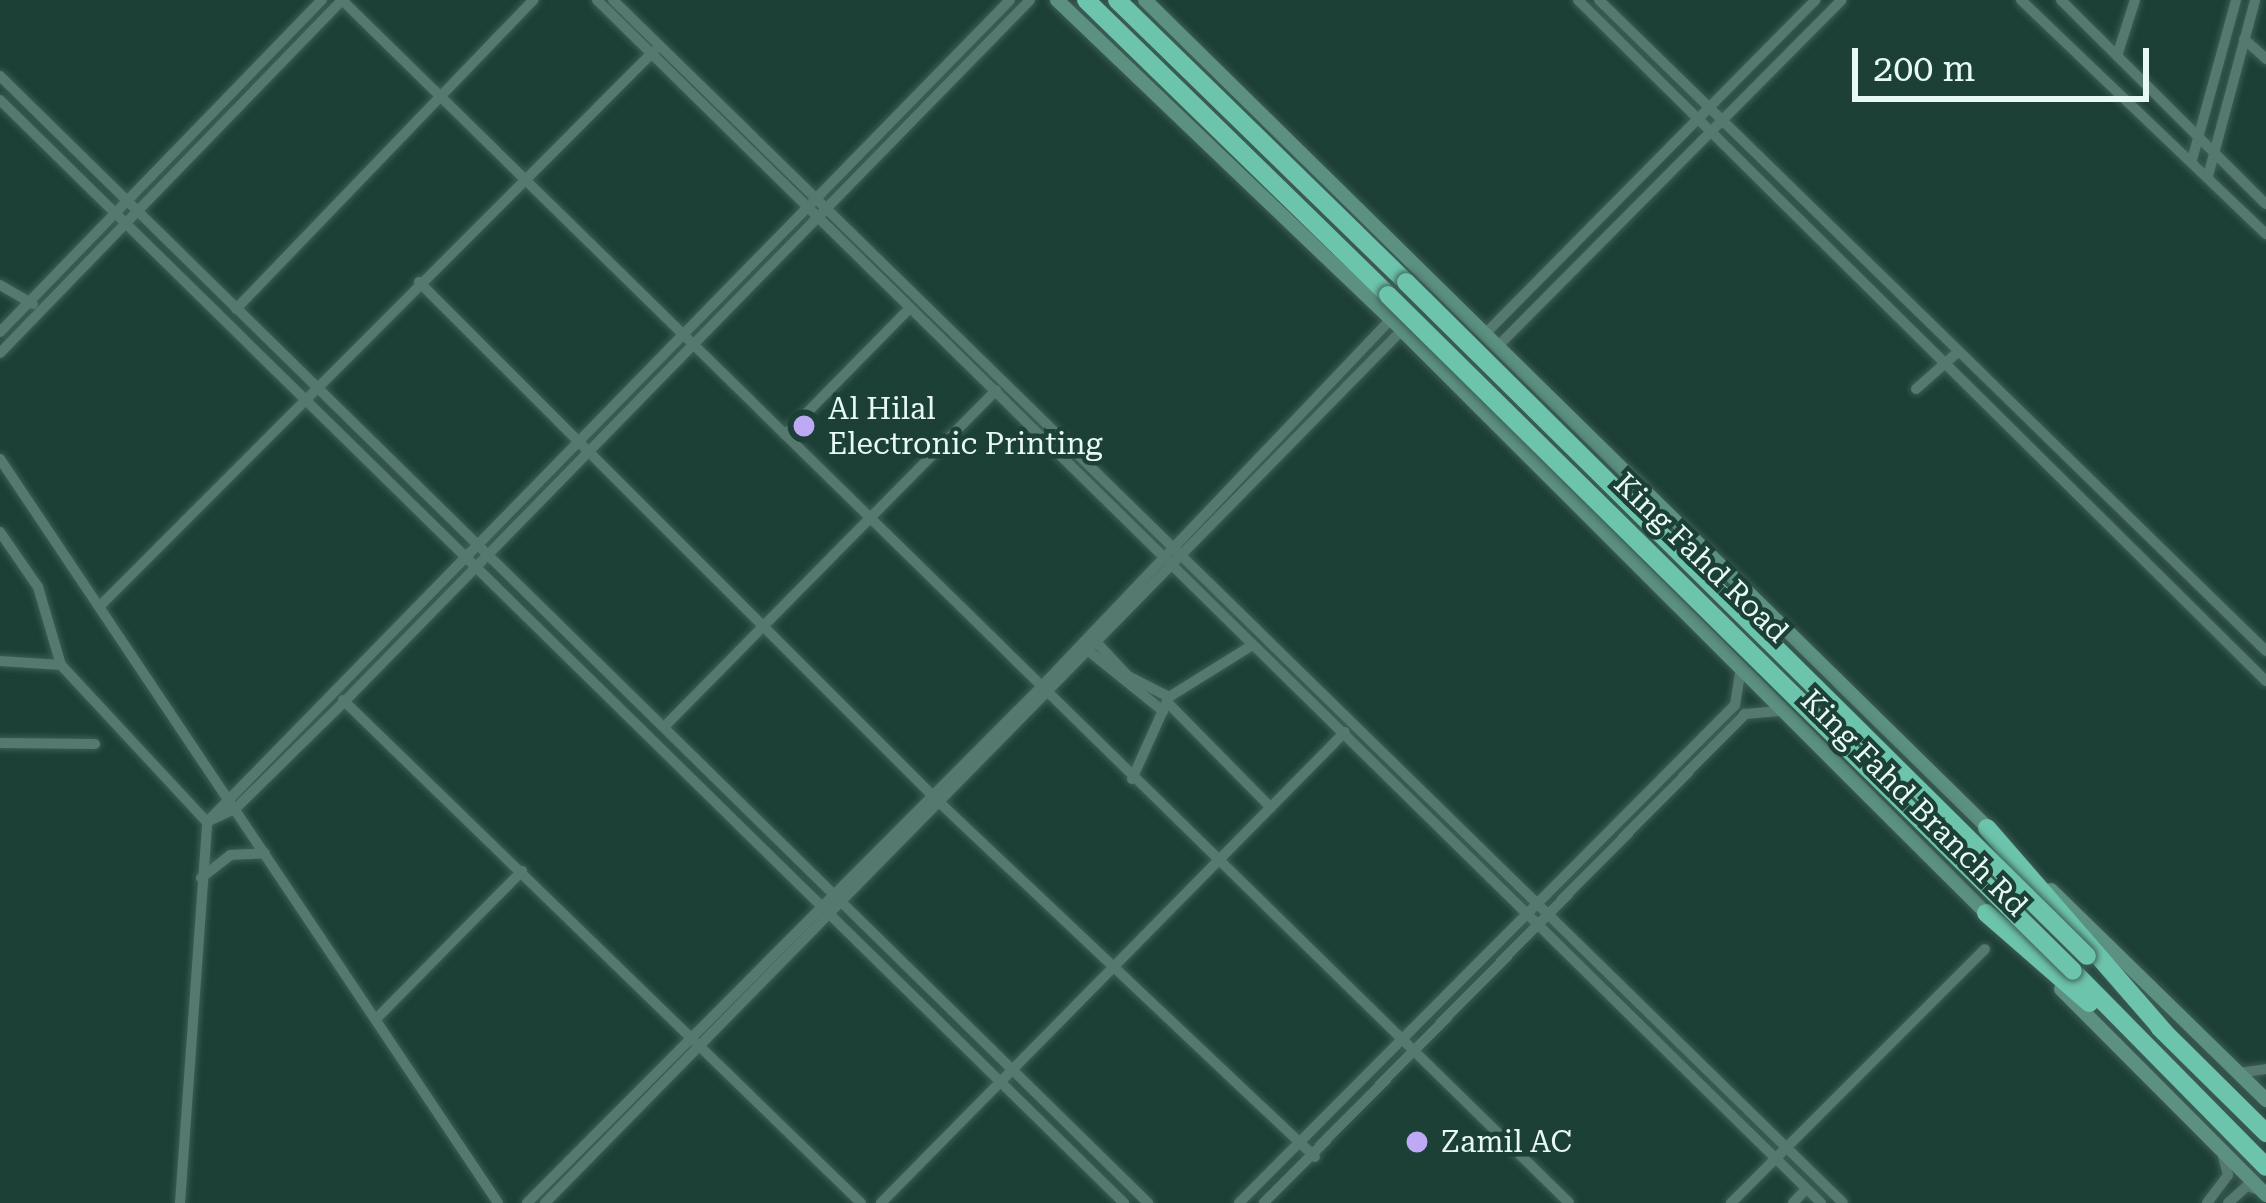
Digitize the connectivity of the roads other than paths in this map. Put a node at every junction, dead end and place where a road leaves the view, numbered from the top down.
1 (322, 0) edge
2 (342, 0) edge
3 (533, 0) edge
4 (597, 0) edge
5 (614, 0) edge
6 (1010, 0) edge
7 (1030, 0) edge
8 (1057, 0) edge
9 (1086, 0) edge
10 (1117, 0) edge
11 (1145, 0) edge
12 (1578, 0) edge
13 (1599, 0) edge
14 (1815, 0) edge
15 (1842, 0) edge
16 (2021, 0) edge
17 (2061, 0) edge
18 (2135, 0) edge
19 (2236, 0) edge
20 (2255, 0) edge
21 (2244, 39) junction
22 (656, 49) junction
23 (2117, 56) junction
24 (2266, 59) edge
25 (0, 76) edge
26 (934, 87) junction
27 (15, 91) junction
28 (442, 95) junction
29 (2, 102) edge
30 (1708, 105) junction
31 (1698, 118) junction
32 (1720, 118) junction
33 (1710, 131) junction
34 (2198, 137) junction
35 (2212, 152) junction
36 (2192, 160) junction
37 (97, 171) junction
38 (523, 176) junction
39 (2208, 176) junction
40 (85, 182) junction
41 (128, 200) junction
42 (2266, 204) edge
43 (819, 207) junction
44 (806, 208) junction
45 (139, 211) junction
46 (115, 212) junction
47 (126, 222) junction
48 (2266, 234) edge
49 (419, 282) junction
50 (0, 285) edge
51 (30, 301) junction
52 (238, 308) junction
53 (908, 310) junction
54 (41, 311) junction
55 (226, 320) junction
56 (1396, 325) junction
57 (0, 332) edge
58 (1487, 332) junction
59 (686, 342) junction
60 (1499, 346) junction
61 (1959, 351) junction
62 (0, 353) edge
63 (1942, 361) junction
64 (1003, 383) junction
65 (319, 385) junction
66 (1916, 389) dead end
67 (992, 394) junction
68 (309, 397) junction
69 (785, 435) junction
70 (578, 441) junction
71 (566, 452) junction
72 (589, 452) junction
73 (0, 459) edge
74 (1634, 481) junction
75 (1564, 493) junction
76 (866, 522) junction
77 (0, 532) edge
78 (476, 538) junction
79 (488, 550) junction
80 (466, 551) junction
81 (1172, 560) junction
82 (476, 561) junction
83 (100, 606) junction
84 (763, 623) junction
85 (1250, 646) junction
86 (1094, 648) junction
87 (2266, 651) edge
88 (0, 661) edge
89 (61, 665) junction
90 (1741, 665) junction
91 (2266, 680) edge
92 (332, 689) junction
93 (1043, 693) junction
94 (345, 701) junction
95 (1166, 703) junction
96 (1782, 711) junction
97 (665, 725) junction
98 (1346, 729) junction
99 (653, 737) junction
100 (0, 743) edge
101 (95, 744) dead end
102 (1132, 779) junction
103 (1642, 790) junction
104 (936, 798) junction
105 (1654, 802) junction
106 (231, 803) junction
107 (1271, 808) junction
108 (206, 822) junction
109 (1987, 828) junction
110 (265, 854) junction
111 (1218, 861) junction
112 (522, 872) junction
113 (201, 878) junction
114 (836, 896) junction
115 (1530, 906) junction
116 (825, 909) junction
117 (1986, 913) junction
118 (1542, 918) junction
119 (1985, 949) dead end
120 (2080, 963) junction
121 (1470, 967) junction
122 (1113, 969) junction
123 (1483, 980) junction
124 (376, 1019) junction
125 (2165, 1033) junction
126 (1400, 1038) junction
127 (696, 1041) junction
128 (1413, 1050) junction
129 (2266, 1069) edge
130 (1014, 1070) junction
131 (2238, 1073) junction
132 (1002, 1082) junction
133 (2182, 1085) junction
134 (2266, 1100) edge
135 (2266, 1133) edge
136 (1299, 1142) junction
137 (1788, 1149) junction
138 (2222, 1153) junction
139 (1315, 1157) junction
140 (1777, 1158) junction
141 (2266, 1167) edge
142 (1806, 1189) junction
143 (2264, 1194) edge
144 (2230, 1202) edge
145 (180, 1203) edge
146 (498, 1203) edge
147 (527, 1203) edge
148 (545, 1203) edge
149 (861, 1203) edge
150 (881, 1203) edge
151 (1124, 1203) edge
152 (1148, 1203) edge
153 (1239, 1203) edge
154 (1264, 1203) edge
155 (1569, 1203) edge
156 (1731, 1203) edge
157 (1793, 1203) edge
158 (1821, 1203) edge
159 (1843, 1203) edge
160 (2207, 1203) edge

1 - 41 street
2 - 28 street
2 - 45 street
3 - 28 street
4 - 22 street
5 - 22 street
6 - 26 street
7 - 26 street
8 - 56 main road, King Fahd Branch Rd
9 - 120 highway, King Fahd Road, bridge
10 - 120 highway, King Fahd Road, bridge
11 - 58 main road, King Fahd Branch Rd
12 - 31 street
13 - 30 street
14 - 30 street
15 - 32 street
16 - 36 street
17 - 23 street
18 - 23 street
19 - 34 street
20 - 21 street
21 - 24 street
21 - 35 street
22 - 38 street
22 - 43 street
22 - 44 street
23 - 34 street
25 - 27 street
26 - 43 street
27 - 29 street
27 - 37 street
28 - 38 street
28 - 52 street
29 - 40 street
30 - 31 street
30 - 32 street
31 - 33 street
31 - 58 street
32 - 33 street
32 - 61 street
33 - 60 street
33 - 63 street
34 - 35 street
34 - 36 street
35 - 39 street
35 - 42 street
36 - 39 street
37 - 40 street
37 - 41 street
38 - 49 street
38 - 59 street
39 - 48 street
40 - 46 street
41 - 45 street
41 - 46 street
43 - 44 street
43 - 53 street
43 - 59 street
43 - 64 street
44 - 59 street
45 - 47 street
45 - 52 street
46 - 47 street
46 - 51 street
47 - 54 street
47 - 55 street
49 - 65 street
49 - 70 street
50 - 51 street
51 - 54 street
51 - 57 street
52 - 55 street
52 - 65 street
53 - 67 street
53 - 69 street
54 - 62 street
55 - 68 street
56 - 75 main road, King Fahd Branch Rd
56 - 81 street
58 - 60 main road, King Fahd Branch Rd
59 - 69 street
59 - 70 street
59 - 72 street
60 - 74 main road, King Fahd Branch Rd
61 - 63 street
61 - 87 street
63 - 66 street
63 - 91 street
64 - 67 street
64 - 81 street
65 - 68 street
65 - 78 street
67 - 76 street
67 - 81 street
68 - 80 street
68 - 83 street
69 - 76 street
70 - 71 street
70 - 72 street
71 - 72 street
71 - 78 street
72 - 79 street
72 - 84 street
73 - 83 street
74 - 75 main road
74 - 109 main road, King Fahd Branch Rd
75 - 90 main road, King Fahd Branch Rd
76 - 84 street
76 - 93 street
77 - 89 street
78 - 79 street
78 - 80 street
79 - 82 street
79 - 97 street
80 - 82 street
80 - 92 street
81 - 85 street
81 - 86 street
81 - 93 street
81 - 98 street
82 - 94 street
82 - 99 street
83 - 106 street
84 - 97 street
84 - 104 street
85 - 95 street
85 - 98 street
86 - 93 street
86 - 95 street
88 - 89 street
89 - 108 street
90 - 96 main road, King Fahd Branch Rd
90 - 103 street
92 - 94 street
92 - 106 street
93 - 102 street
93 - 104 street
94 - 106 street
94 - 112 street
95 - 102 street
95 - 107 street
96 - 105 street
96 - 117 main road, King Fahd Branch Rd
97 - 99 street
97 - 114 street
98 - 107 street
98 - 115 street
99 - 116 street
100 - 101 street
102 - 111 street
103 - 105 street
103 - 115 street
104 - 114 street
104 - 122 street
105 - 118 street
106 - 108 street
106 - 110 street
107 - 111 street
108 - 113 street
109 - 125 highway
109 - 131 main road, King Fahd Branch Rd
110 - 113 street
110 - 124 street
111 - 122 street
111 - 126 street
112 - 124 street
112 - 127 street
113 - 145 street
114 - 116 street
114 - 130 street
115 - 118 street
115 - 121 street
116 - 127 street
116 - 132 street
117 - 133 highway
117 - 138 main road, King Fahd Branch Rd
118 - 123 street
118 - 137 street
118 - 140 street
119 - 137 street
120 - 125 highway, King Fahd Road
120 - 133 highway, King Fahd Road
121 - 123 street
121 - 126 street
122 - 130 street
122 - 136 street
123 - 128 street
124 - 146 street
125 - 135 highway, King Fahd Road
126 - 128 street
126 - 136 street
127 - 147 street
127 - 148 street
127 - 149 street
128 - 139 street
128 - 155 street
129 - 131 street
130 - 132 street
130 - 152 street
131 - 134 main road, King Fahd Branch Rd
132 - 150 street
132 - 151 street
133 - 141 highway, King Fahd Road
136 - 139 street
136 - 153 street
137 - 140 street
137 - 159 street
138 - 143 main road, King Fahd Branch Rd
138 - 160 street
139 - 154 street
140 - 142 street
140 - 156 street
142 - 157 street
142 - 158 street
143 - 144 street

